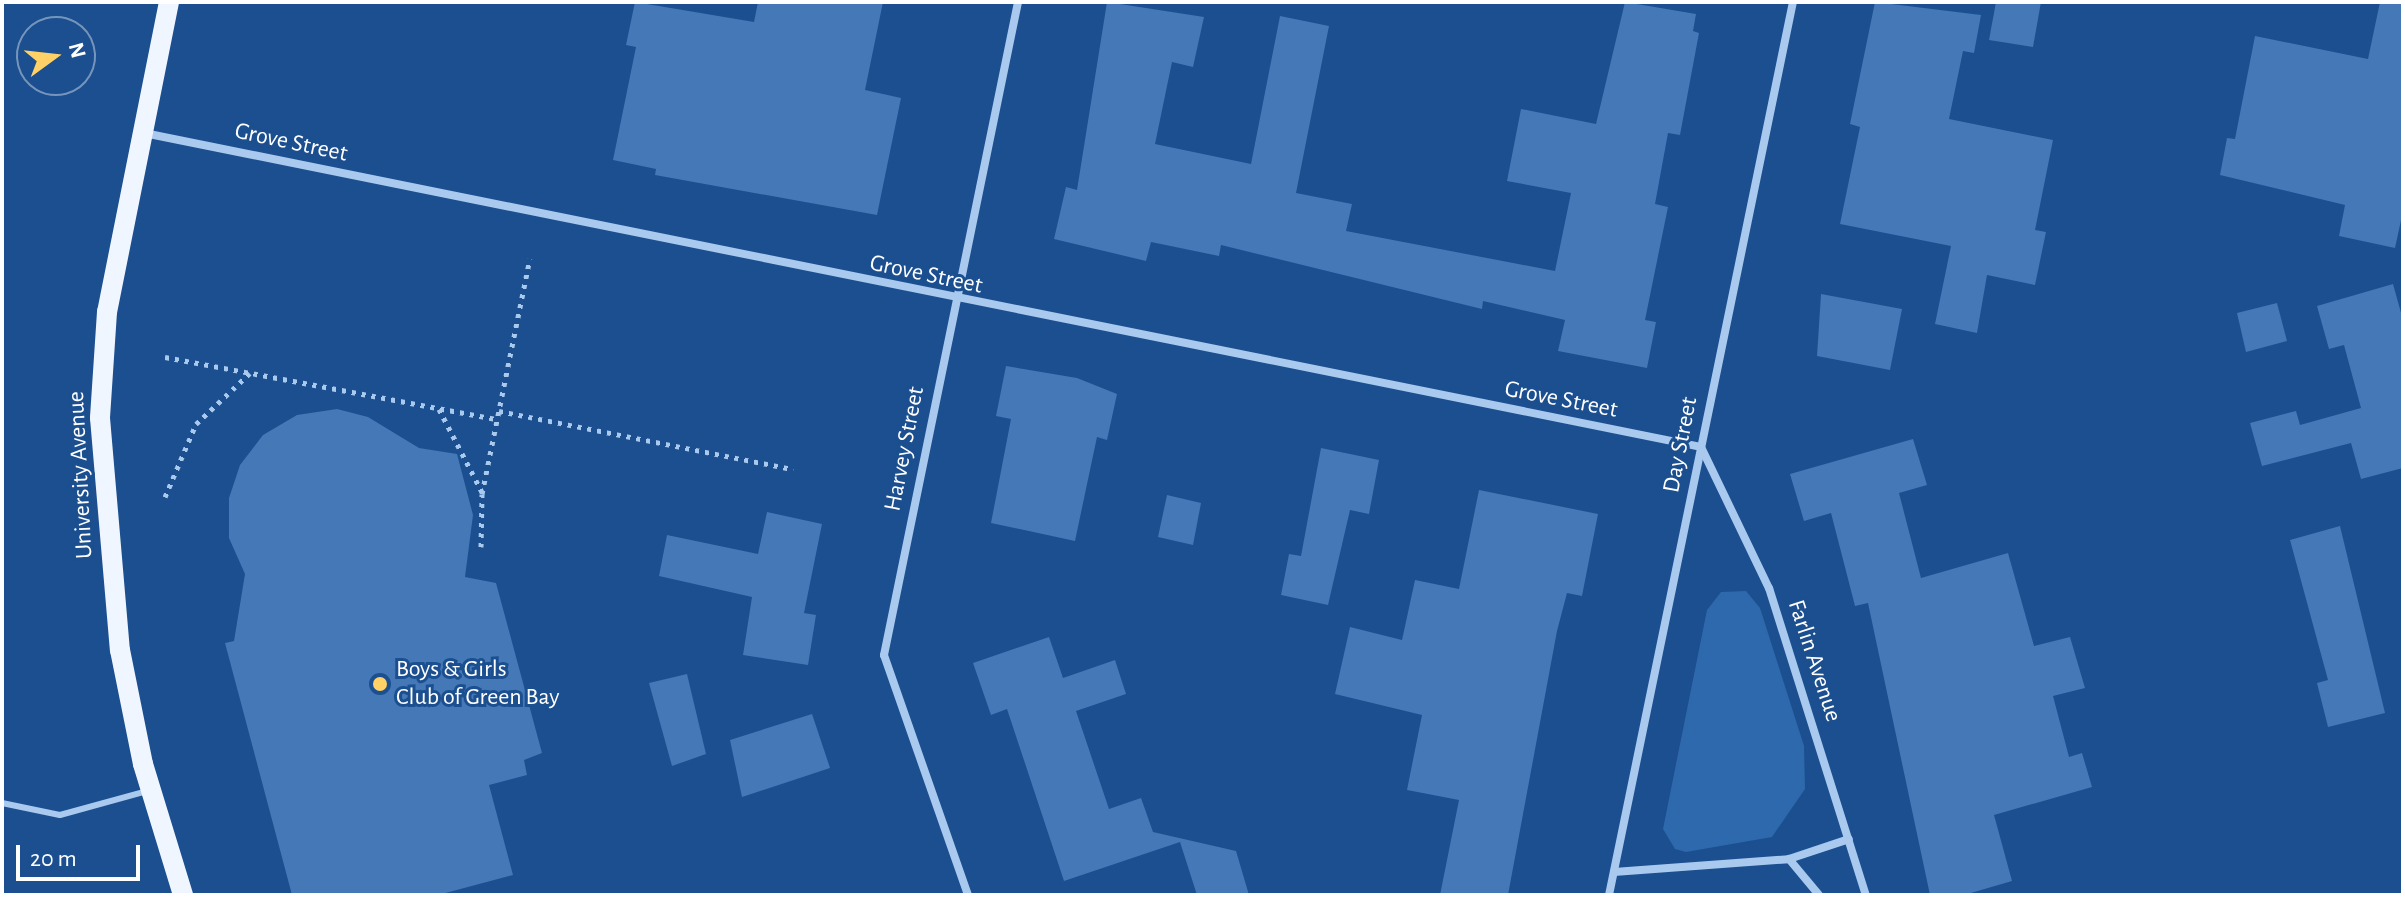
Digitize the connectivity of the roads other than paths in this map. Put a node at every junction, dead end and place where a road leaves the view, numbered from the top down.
1 (169, 2) edge
2 (1018, 2) edge
3 (1793, 2) edge
4 (143, 132) junction
5 (955, 301) junction
6 (1701, 447) junction
7 (151, 790) junction
8 (2, 803) edge
9 (1849, 839) junction
10 (1789, 859) junction
11 (1614, 872) junction
12 (183, 895) edge
13 (968, 895) edge
14 (1609, 895) edge
15 (1819, 895) edge
16 (1866, 895) edge

1 - 4 main road, University Avenue
2 - 5 street, Harvey Street
3 - 6 street, Day Street
4 - 5 street, Grove Street
4 - 7 main road, University Avenue
5 - 6 street, Grove Street
5 - 13 street, Harvey Street
6 - 9 street, Farlin Avenue
6 - 11 street, Day Street
7 - 8 lane
7 - 12 main road, University Avenue
9 - 10 street
9 - 16 street, Farlin Avenue
10 - 11 street
10 - 15 street
11 - 14 street, Day Street

